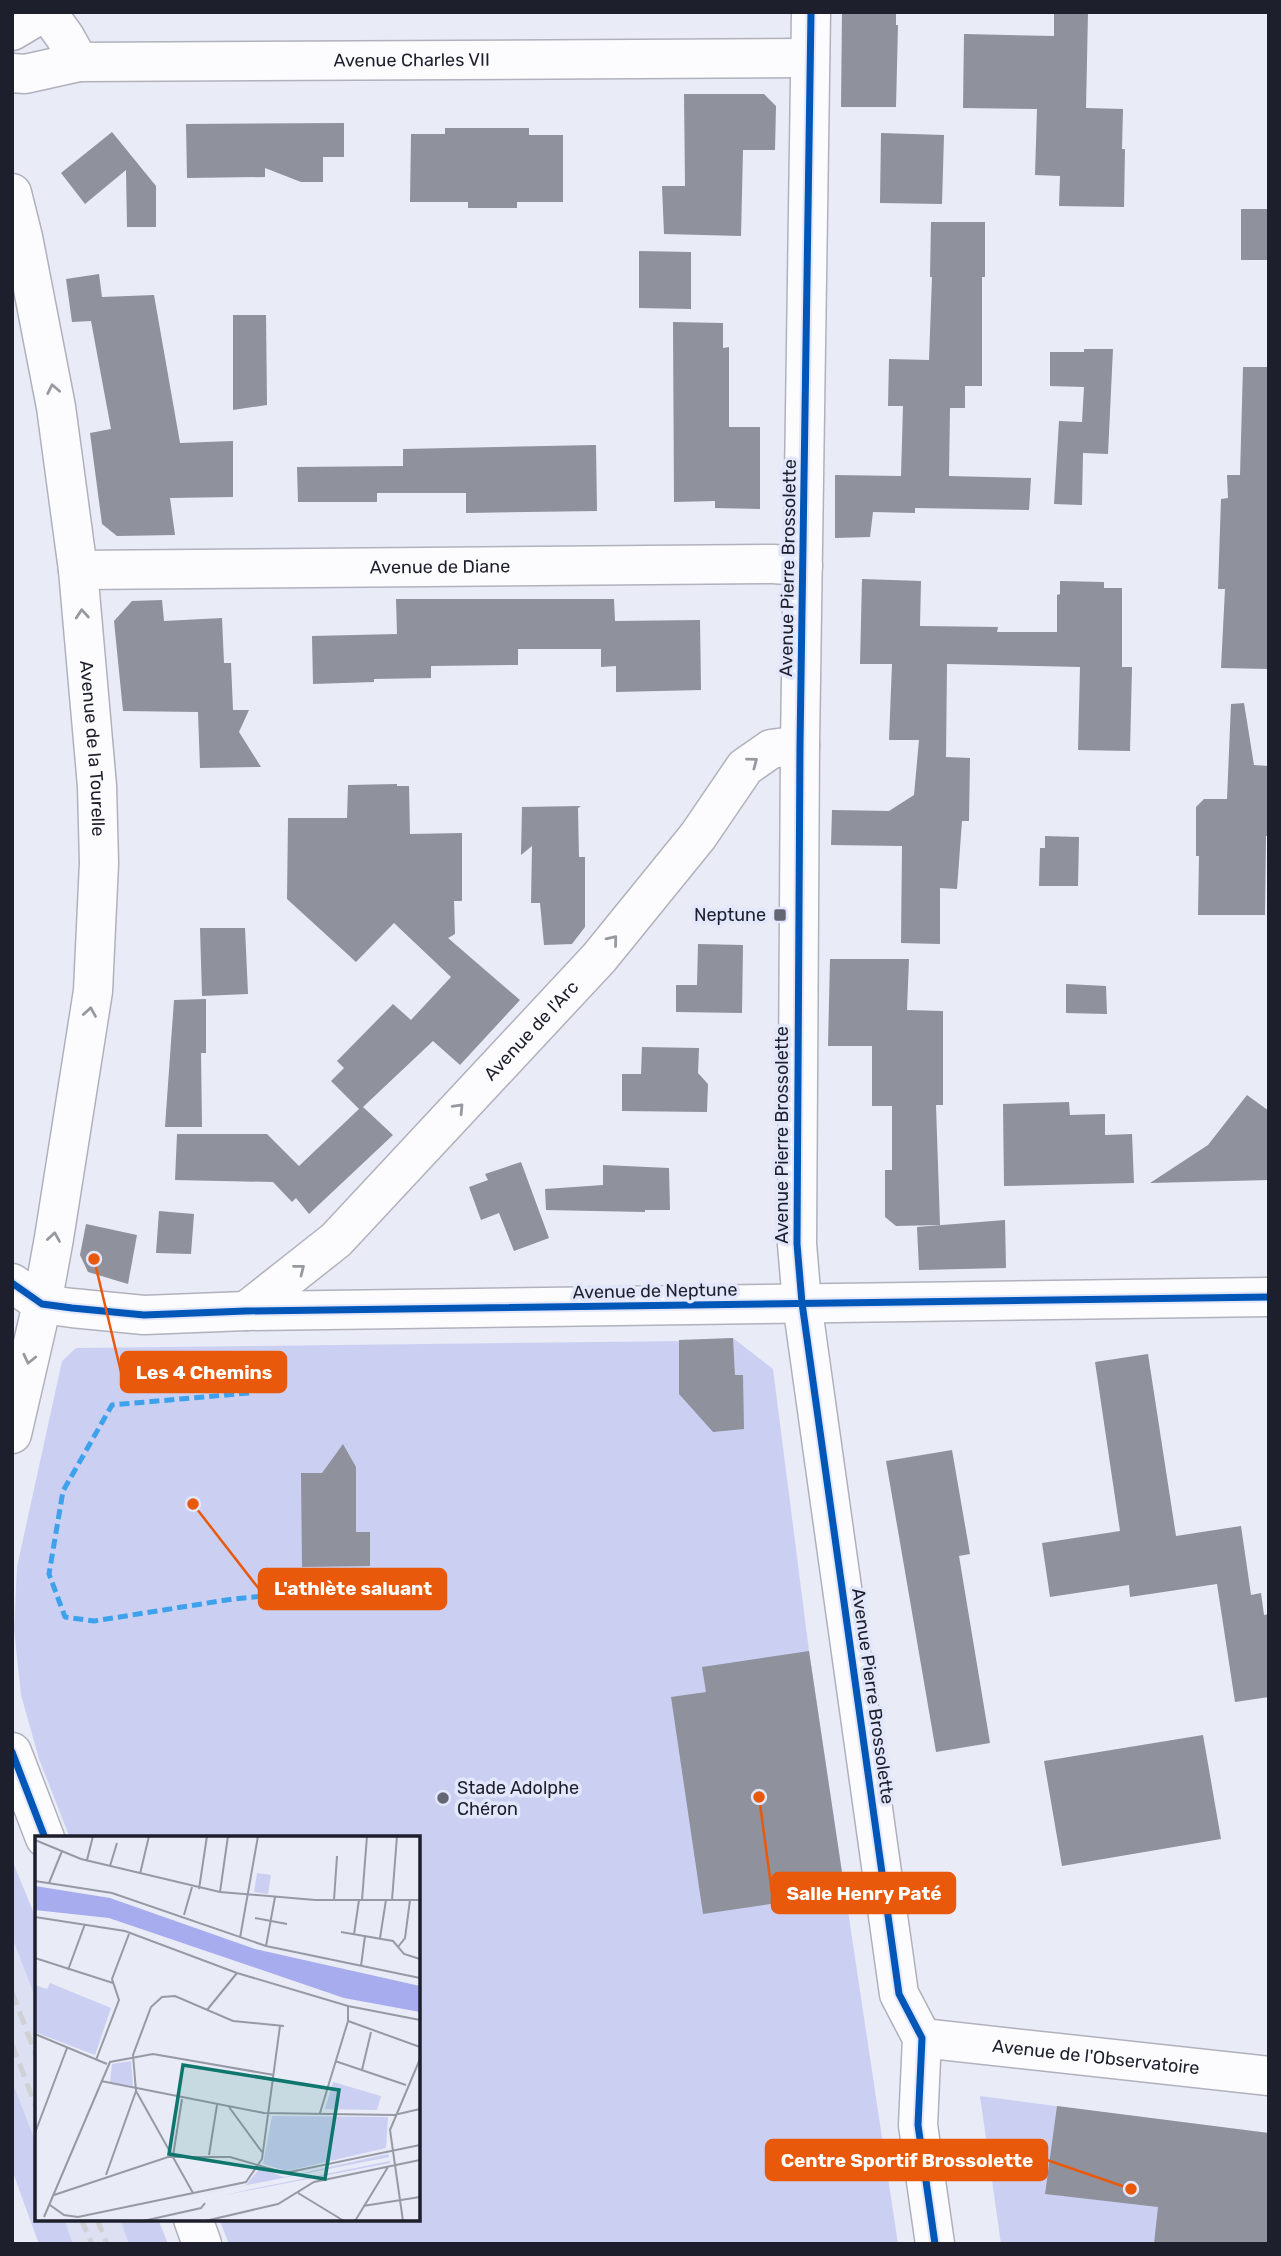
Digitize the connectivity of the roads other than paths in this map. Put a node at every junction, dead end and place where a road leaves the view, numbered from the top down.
1 (46, 12) edge
2 (811, 12) edge
3 (12, 31) edge
4 (810, 58) junction
5 (79, 62) junction
6 (12, 73) edge
7 (12, 193) edge
8 (803, 566) junction
9 (78, 570) junction
10 (800, 745) junction
11 (27, 1294) edge
12 (1269, 1297) edge
13 (802, 1303) junction
14 (246, 1311) junction
15 (12, 1434) edge
16 (12, 1752) edge
17 (44, 1836) edge
18 (922, 2038) junction
19 (1269, 2076) edge
20 (194, 2221) edge
21 (202, 2244) edge
22 (935, 2244) edge

1 - 3 street
1 - 5 street
2 - 4 street, Avenue Pierre Brossolette
4 - 5 street, Avenue Charles VII
4 - 8 street, Avenue Pierre Brossolette
5 - 6 street, Avenue Charles VII
9 -> 7 street, Avenue de la Tourelle
8 - 9 street, Avenue de Diane
8 - 10 street, Avenue Pierre Brossolette
11 -> 9 street, Avenue de la Tourelle
10 - 13 street, Avenue Pierre Brossolette
14 -> 10 street, Avenue de l'Arc
11 - 14 street, Avenue de Neptune
11 -> 15 street, Avenue de la Tourelle
12 - 13 street, Avenue de Neptune
13 - 14 street, Avenue de Neptune
13 - 18 street, Avenue Pierre Brossolette
16 - 17 street
18 - 19 street, Avenue de l'Observatoire
18 - 22 street
20 - 21 street

